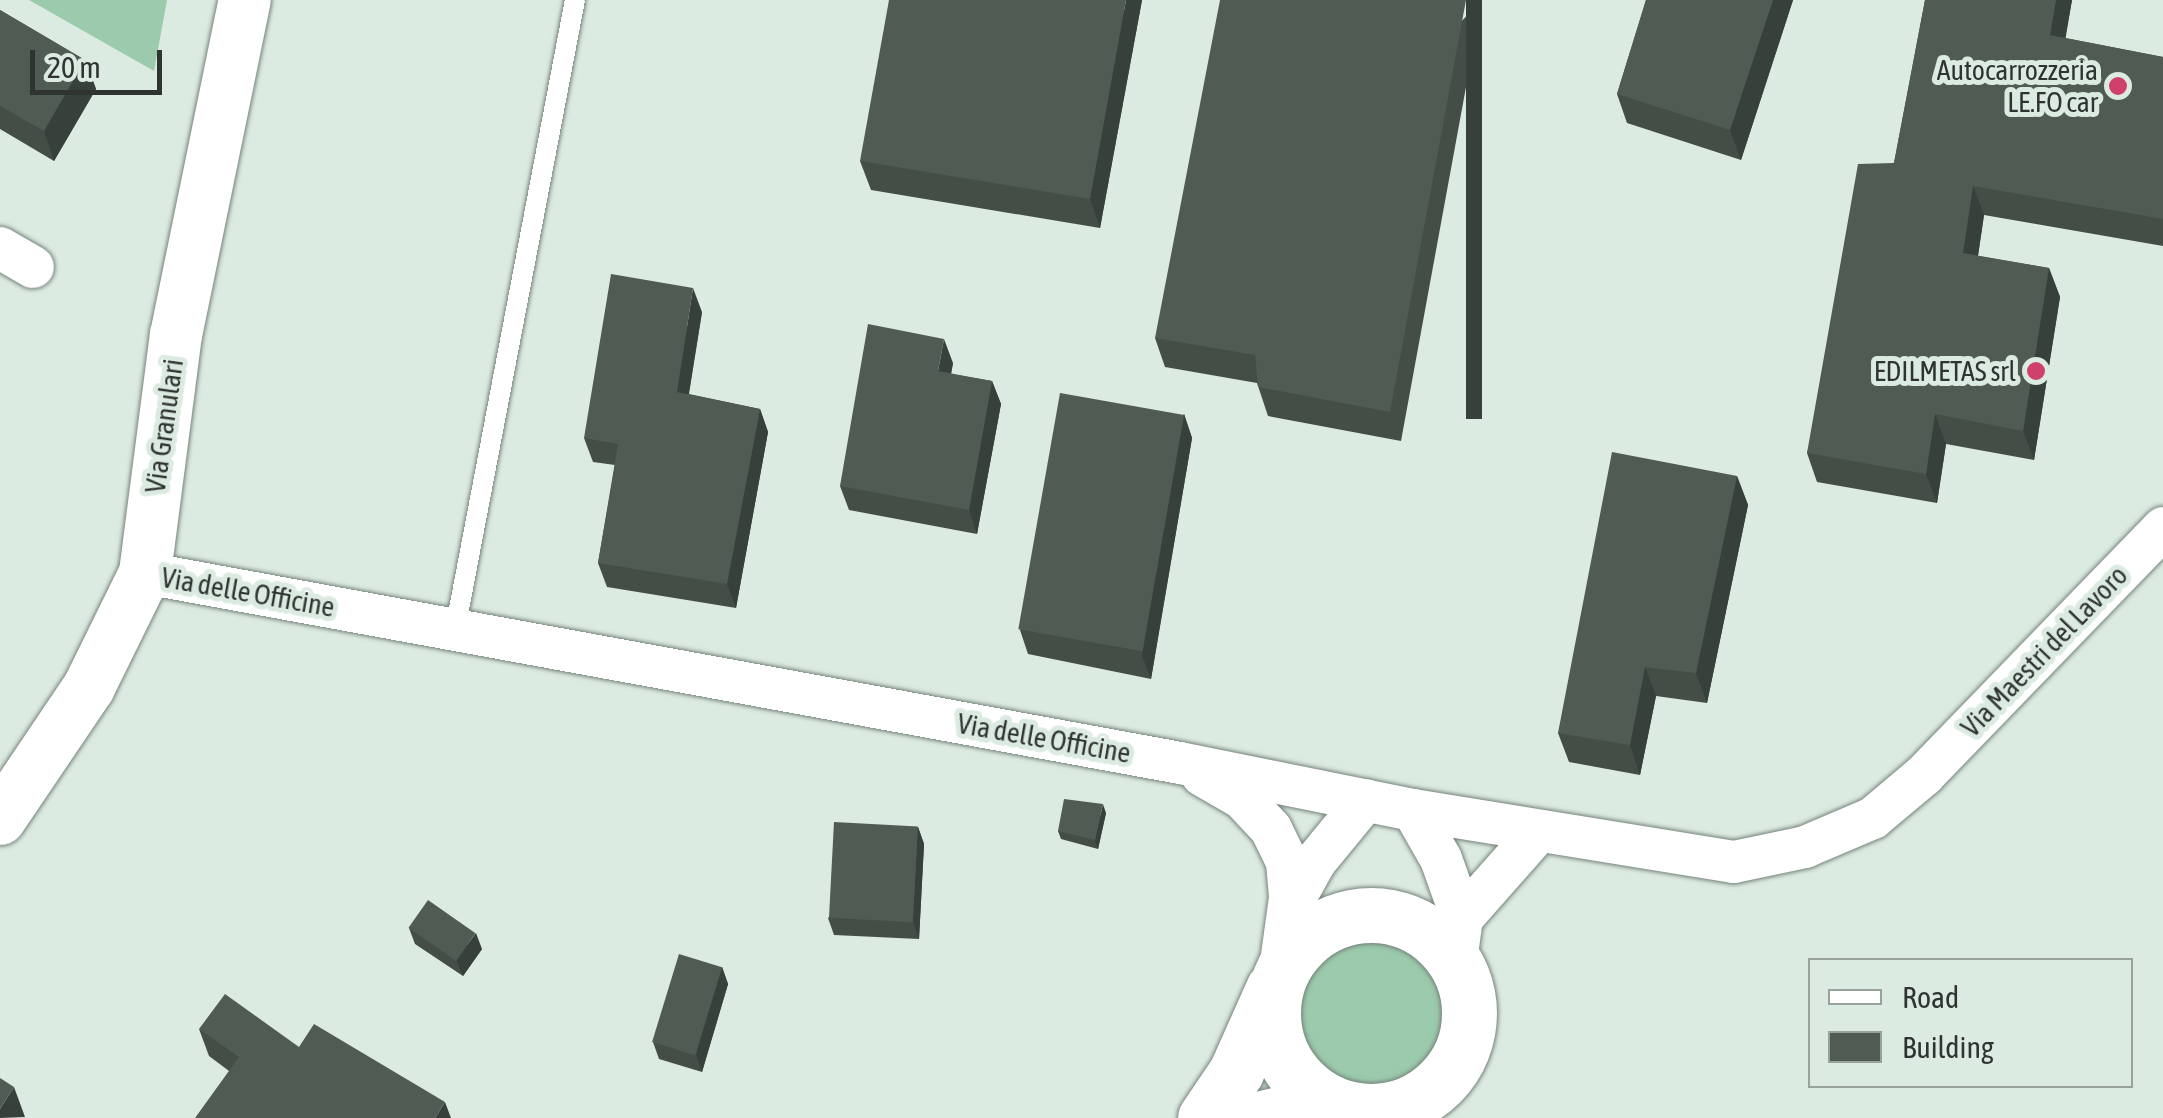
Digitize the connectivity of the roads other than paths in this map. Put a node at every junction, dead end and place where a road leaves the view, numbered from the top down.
1 (245, 0) edge
2 (576, 0) edge
3 (2163, 528) edge
4 (144, 573) junction
5 (455, 630) junction
6 (1180, 763) junction
7 (1924, 774) joint
8 (1366, 800) junction
9 (1413, 810) junction
10 (0, 818) edge
11 (1538, 832) junction
12 (1288, 912) junction
13 (1459, 939) junction
14 (1278, 977) junction
15 (1445, 1096) edge
16 (1337, 1110) edge
17 (1204, 1118) edge
18 (1262, 1118) edge

1 - 4 street, Via Granulari
2 - 5 lane
3 - 7 street, Via Maestri del Lavoro
4 - 5 street, Via delle Officine
4 - 10 street, Via Granulari
5 - 6 street, Via delle Officine
6 - 8 street, Via delle Officine
6 - 12 street
7 - 11 street, Via delle Officine
8 - 9 street, Via delle Officine
8 - 12 street
9 - 11 street, Via delle Officine
9 - 13 street
11 - 13 street
12 - 14 street
13 - 14 main road
13 - 15 main road
14 - 16 main road
14 - 17 main road
15 - 16 main road
16 - 18 main road

